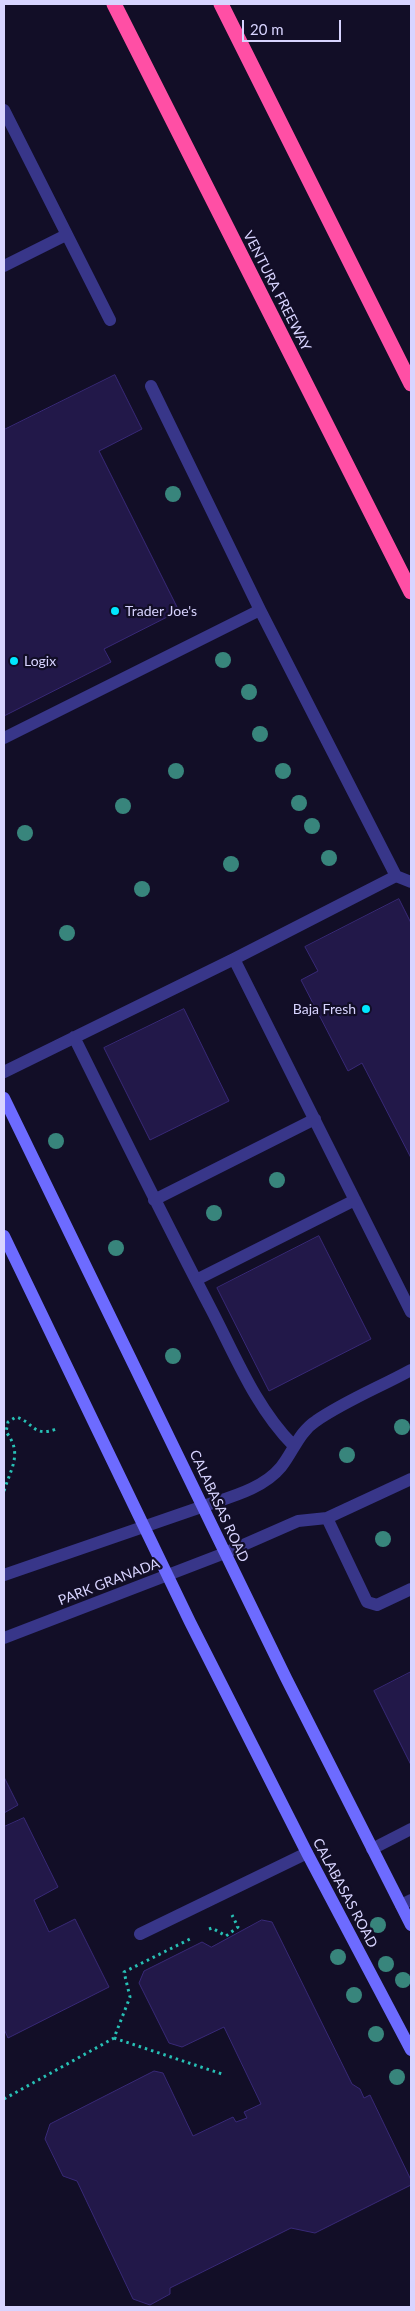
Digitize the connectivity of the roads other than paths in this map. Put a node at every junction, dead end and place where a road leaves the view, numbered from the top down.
1 (114, 4) edge
2 (221, 4) edge
3 (4, 110) edge
4 (66, 235) junction
5 (4, 266) edge
6 (110, 320) dead end
7 (411, 384) edge
8 (152, 386) dead end
9 (411, 592) edge
10 (260, 610) junction
11 (4, 738) edge
12 (396, 876) junction
13 (411, 882) edge
14 (234, 959) junction
15 (74, 1037) junction
16 (4, 1072) edge
17 (4, 1098) edge
18 (315, 1119) junction
19 (154, 1200) junction
20 (355, 1200) junction
21 (4, 1236) edge
22 (196, 1280) junction
23 (411, 1312) edge
24 (411, 1370) edge
25 (293, 1445) junction
26 (411, 1480) edge
27 (204, 1506) junction
28 (327, 1518) junction
29 (145, 1527) junction
30 (225, 1553) junction
31 (4, 1575) edge
32 (168, 1576) junction
33 (411, 1589) edge
34 (4, 1638) edge
35 (411, 1829) edge
36 (372, 1849) junction
37 (307, 1853) junction
38 (406, 1902) edge
39 (411, 1925) edge
40 (140, 1934) dead end
41 (411, 2050) edge

1 - 9 highway, VENTURA FREEWAY
2 - 7 highway
3 - 4 street
4 - 5 street
4 - 6 street
8 - 10 street
10 - 11 street
10 - 12 street
12 - 13 street
12 - 14 street
14 - 15 street
14 - 18 street
15 - 16 street
15 - 19 street
17 - 27 main road, CALABASAS ROAD
18 - 19 street
18 - 20 street
19 - 22 street
20 - 22 street
20 - 23 street
21 - 29 main road, CALABASAS ROAD
22 - 25 street
24 - 25 street
25 - 27 street
26 - 28 street, PARK GRANADA
27 - 29 street
27 - 30 main road, CALABASAS ROAD
28 - 30 street, PARK GRANADA
28 - 33 street
29 - 31 street
29 - 32 main road, CALABASAS ROAD
30 - 32 street, PARK GRANADA
30 - 36 main road, CALABASAS ROAD
32 - 34 street, PARK GRANADA
32 - 37 main road, CALABASAS ROAD
35 - 36 street
36 - 38 main road, CALABASAS ROAD
37 - 40 street
37 - 41 main road, CALABASAS ROAD
38 - 39 main road, CALABASAS ROAD

